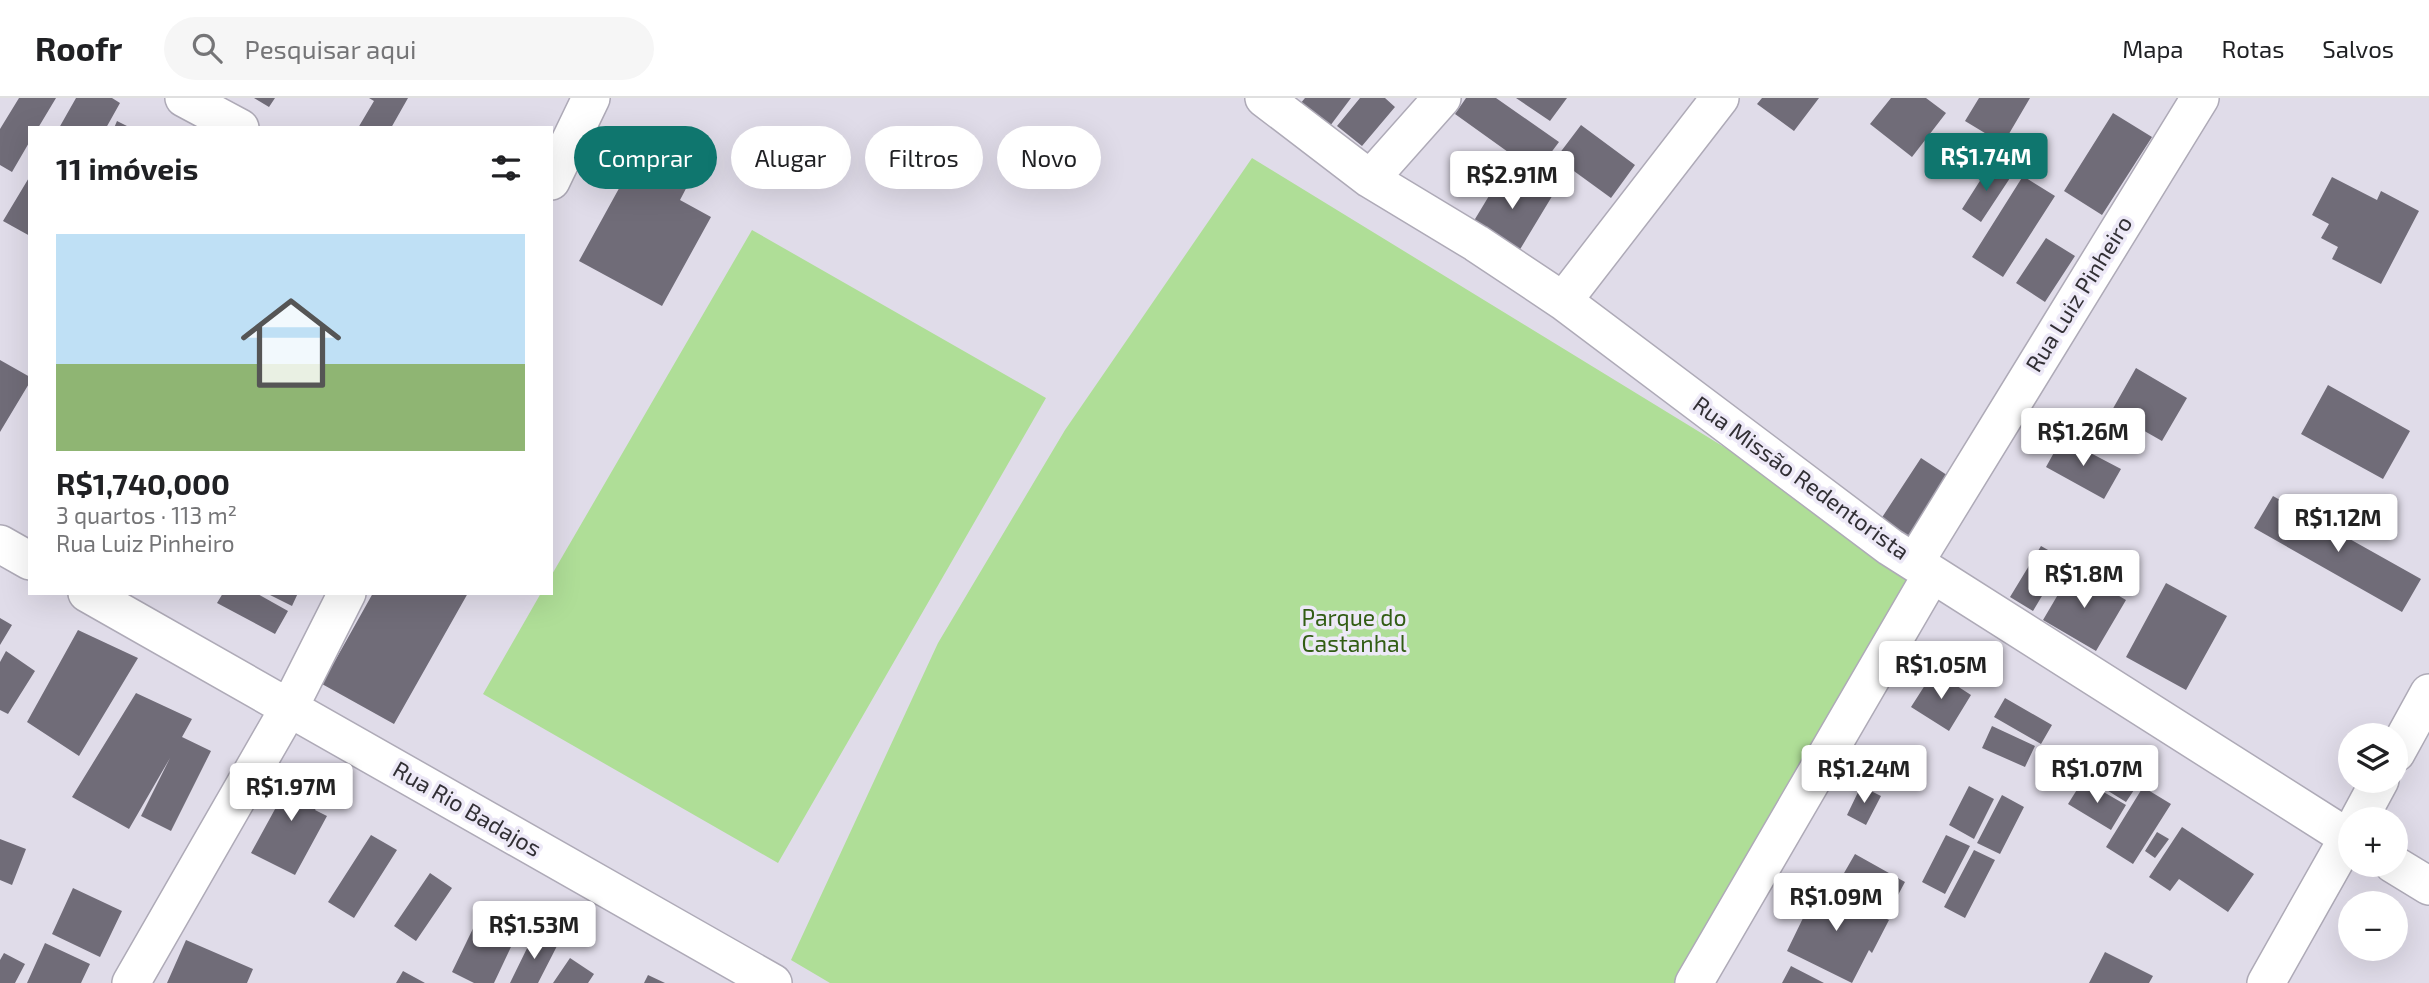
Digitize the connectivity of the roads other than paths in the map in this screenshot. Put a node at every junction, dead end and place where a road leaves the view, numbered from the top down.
1 (184, 98) edge
2 (590, 98) edge
3 (1264, 98) edge
4 (1442, 98) edge
5 (1720, 98) edge
6 (2200, 98) edge
7 (236, 126) edge
8 (553, 177) edge
9 (1370, 178) junction
10 (1563, 301) junction
11 (0, 544) edge
12 (28, 560) edge
13 (1923, 568) junction
14 (91, 595) edge
15 (346, 595) edge
16 (2429, 693) edge
17 (289, 708) junction
18 (2408, 731) edge
19 (2338, 824) edge
20 (2338, 857) edge
21 (2408, 873) edge
22 (2429, 886) edge
23 (131, 983) edge
24 (773, 983) edge
25 (1694, 983) edge
26 (2266, 983) edge

1 - 7 street
2 - 8 street
3 - 9 street, Rua Missão Redentorista
4 - 9 street
5 - 10 street
6 - 13 street, Rua Luiz Pinheiro
9 - 10 street, Rua Missão Redentorista
10 - 13 street, Rua Missão Redentorista
11 - 12 street
13 - 19 street, Rua Missão Redentorista
13 - 25 street, Rua Luiz Pinheiro
14 - 17 street, Rua Rio Badajos
15 - 17 street
16 - 18 street
17 - 23 street
17 - 24 street, Rua Rio Badajos
20 - 26 street
21 - 22 street

